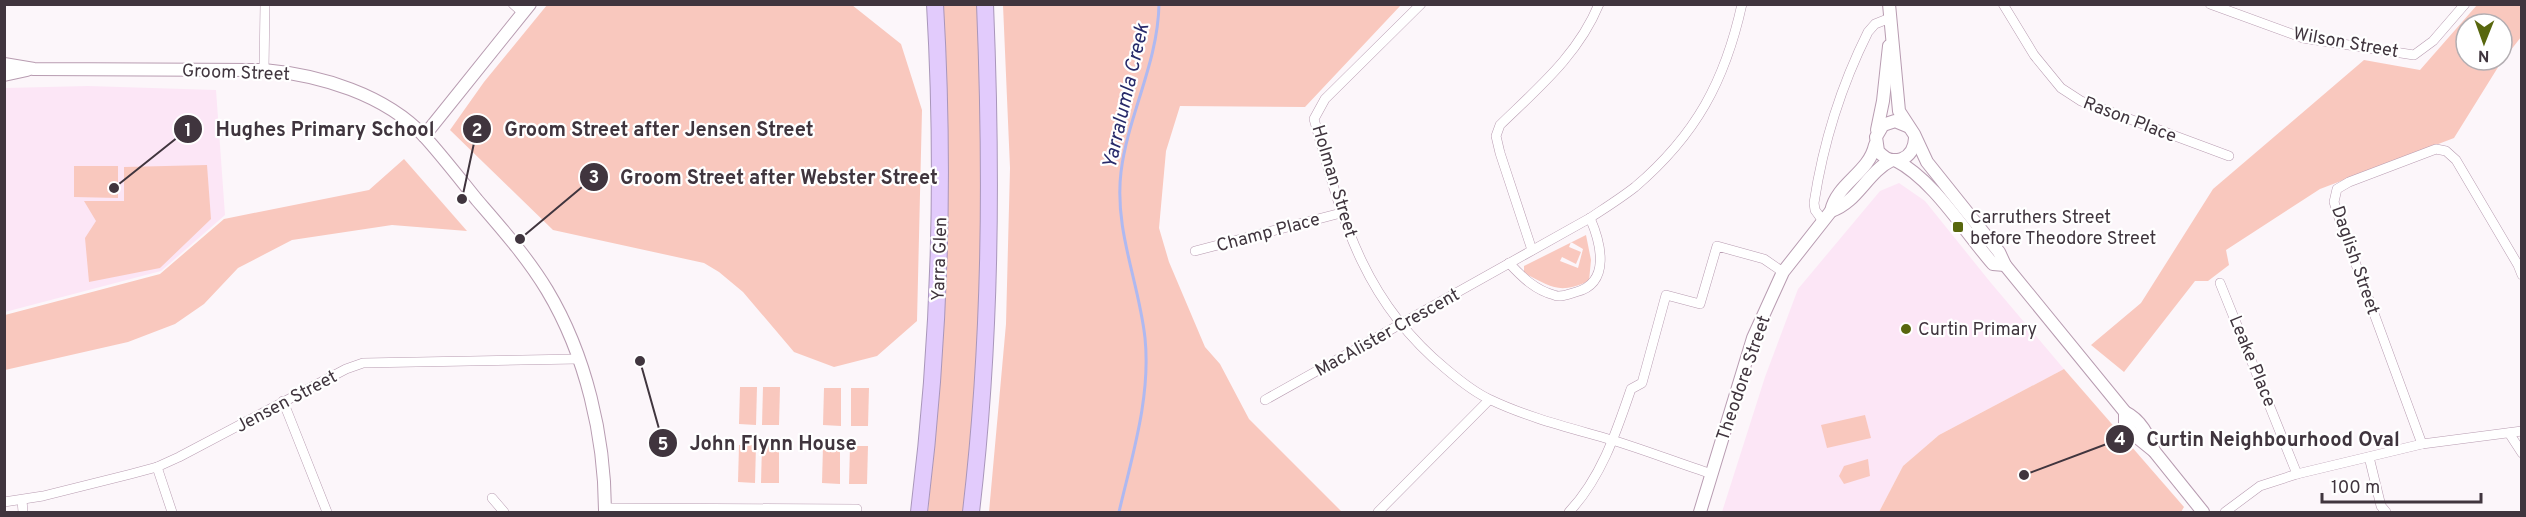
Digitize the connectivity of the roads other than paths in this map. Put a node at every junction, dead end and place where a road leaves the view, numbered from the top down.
1 (265, 4) edge
2 (513, 4) edge
3 (935, 4) edge
4 (986, 4) edge
5 (1421, 4) edge
6 (1599, 4) edge
7 (1742, 4) edge
8 (1889, 4) edge
9 (2003, 4) edge
10 (2210, 4) edge
11 (2465, 4) edge
12 (527, 9) edge
13 (1890, 24) junction
14 (4, 64) edge
15 (34, 69) junction
16 (264, 70) junction
17 (4, 75) edge
18 (1908, 126) junction
19 (424, 136) junction
20 (1915, 138) junction
21 (1876, 140) junction
22 (2229, 156) dead end
23 (1894, 160) junction
24 (1341, 213) junction
25 (1827, 216) junction
26 (1590, 218) junction
27 (1532, 250) junction
28 (1196, 251) dead end
29 (1509, 263) junction
30 (2005, 265) junction
31 (1783, 272) junction
32 (2522, 276) edge
33 (2220, 283) dead end
34 (938, 316) junction
35 (1401, 324) junction
36 (578, 359) junction
37 (1265, 400) dead end
38 (1489, 400) junction
39 (283, 401) junction
40 (2522, 431) edge
41 (2509, 433) junction
42 (1613, 441) junction
43 (2422, 444) junction
44 (2522, 453) edge
45 (2369, 457) junction
46 (157, 467) junction
47 (1712, 474) junction
48 (2297, 474) junction
49 (492, 498) dead end
50 (22, 500) junction
51 (4, 502) edge
52 (857, 509) dead end
53 (604, 510) edge
54 (23, 513) edge
55 (172, 513) edge
56 (327, 513) edge
57 (504, 513) edge
58 (912, 513) edge
59 (919, 513) edge
60 (971, 513) edge
61 (1378, 513) edge
62 (1569, 513) edge
63 (1700, 513) edge
64 (2204, 513) edge
65 (2225, 513) edge
66 (2386, 513) edge

1 - 16 street
2 - 12 street
3 - 34 highway, Yarra Glen
4 - 60 highway
5 - 24 street, Holman Street
6 - 27 street
7 - 26 street, MacAlister Crescent
8 - 13 main road, Theodore Street
9 - 22 street, Rason Place
10 - 11 street, Wilson Street
12 - 19 main road
13 - 18 main road, Theodore Street
13 - 21 main road, Theodore Street
13 - 25 street
14 - 15 main road, Groom Street
15 - 16 main road, Groom Street
15 - 17 main road, Groom Street
16 - 19 main road, Groom Street
18 - 20 main road
18 - 21 main road
19 - 36 main road, Groom Street
20 - 23 main road
20 - 30 main road
21 - 23 main road
21 - 25 main road, Theodore Street
23 - 25 main road, Theodore Street
23 - 30 main road
24 - 28 street, Champ Place
24 - 35 street, Holman Street
25 - 31 main road, Theodore Street
26 - 27 street, MacAlister Crescent
26 - 29 street
27 - 29 street, MacAlister Crescent
29 - 35 street, MacAlister Crescent
30 - 64 main road
31 - 42 street
31 - 47 main road, Theodore Street
32 - 43 street, Daglish Street
33 - 48 street, Leake Place
34 - 58 highway
34 - 59 highway, Yarra Glen
35 - 37 street, MacAlister Crescent
35 - 38 street, Holman Street
36 - 39 street, Jensen Street
36 - 53 main road, Groom Street
38 - 42 street, Holman Street
38 - 61 street
39 - 46 street, Jensen Street
39 - 56 street
40 - 41 street
41 - 43 street
41 - 44 street
42 - 47 street, Holman Street
42 - 62 street
43 - 45 street
45 - 48 street
45 - 66 street
46 - 50 street, Jensen Street
46 - 55 street
47 - 63 main road, Theodore Street
48 - 65 street
49 - 57 street
50 - 51 street, Jensen Street
50 - 54 street
52 - 53 street

